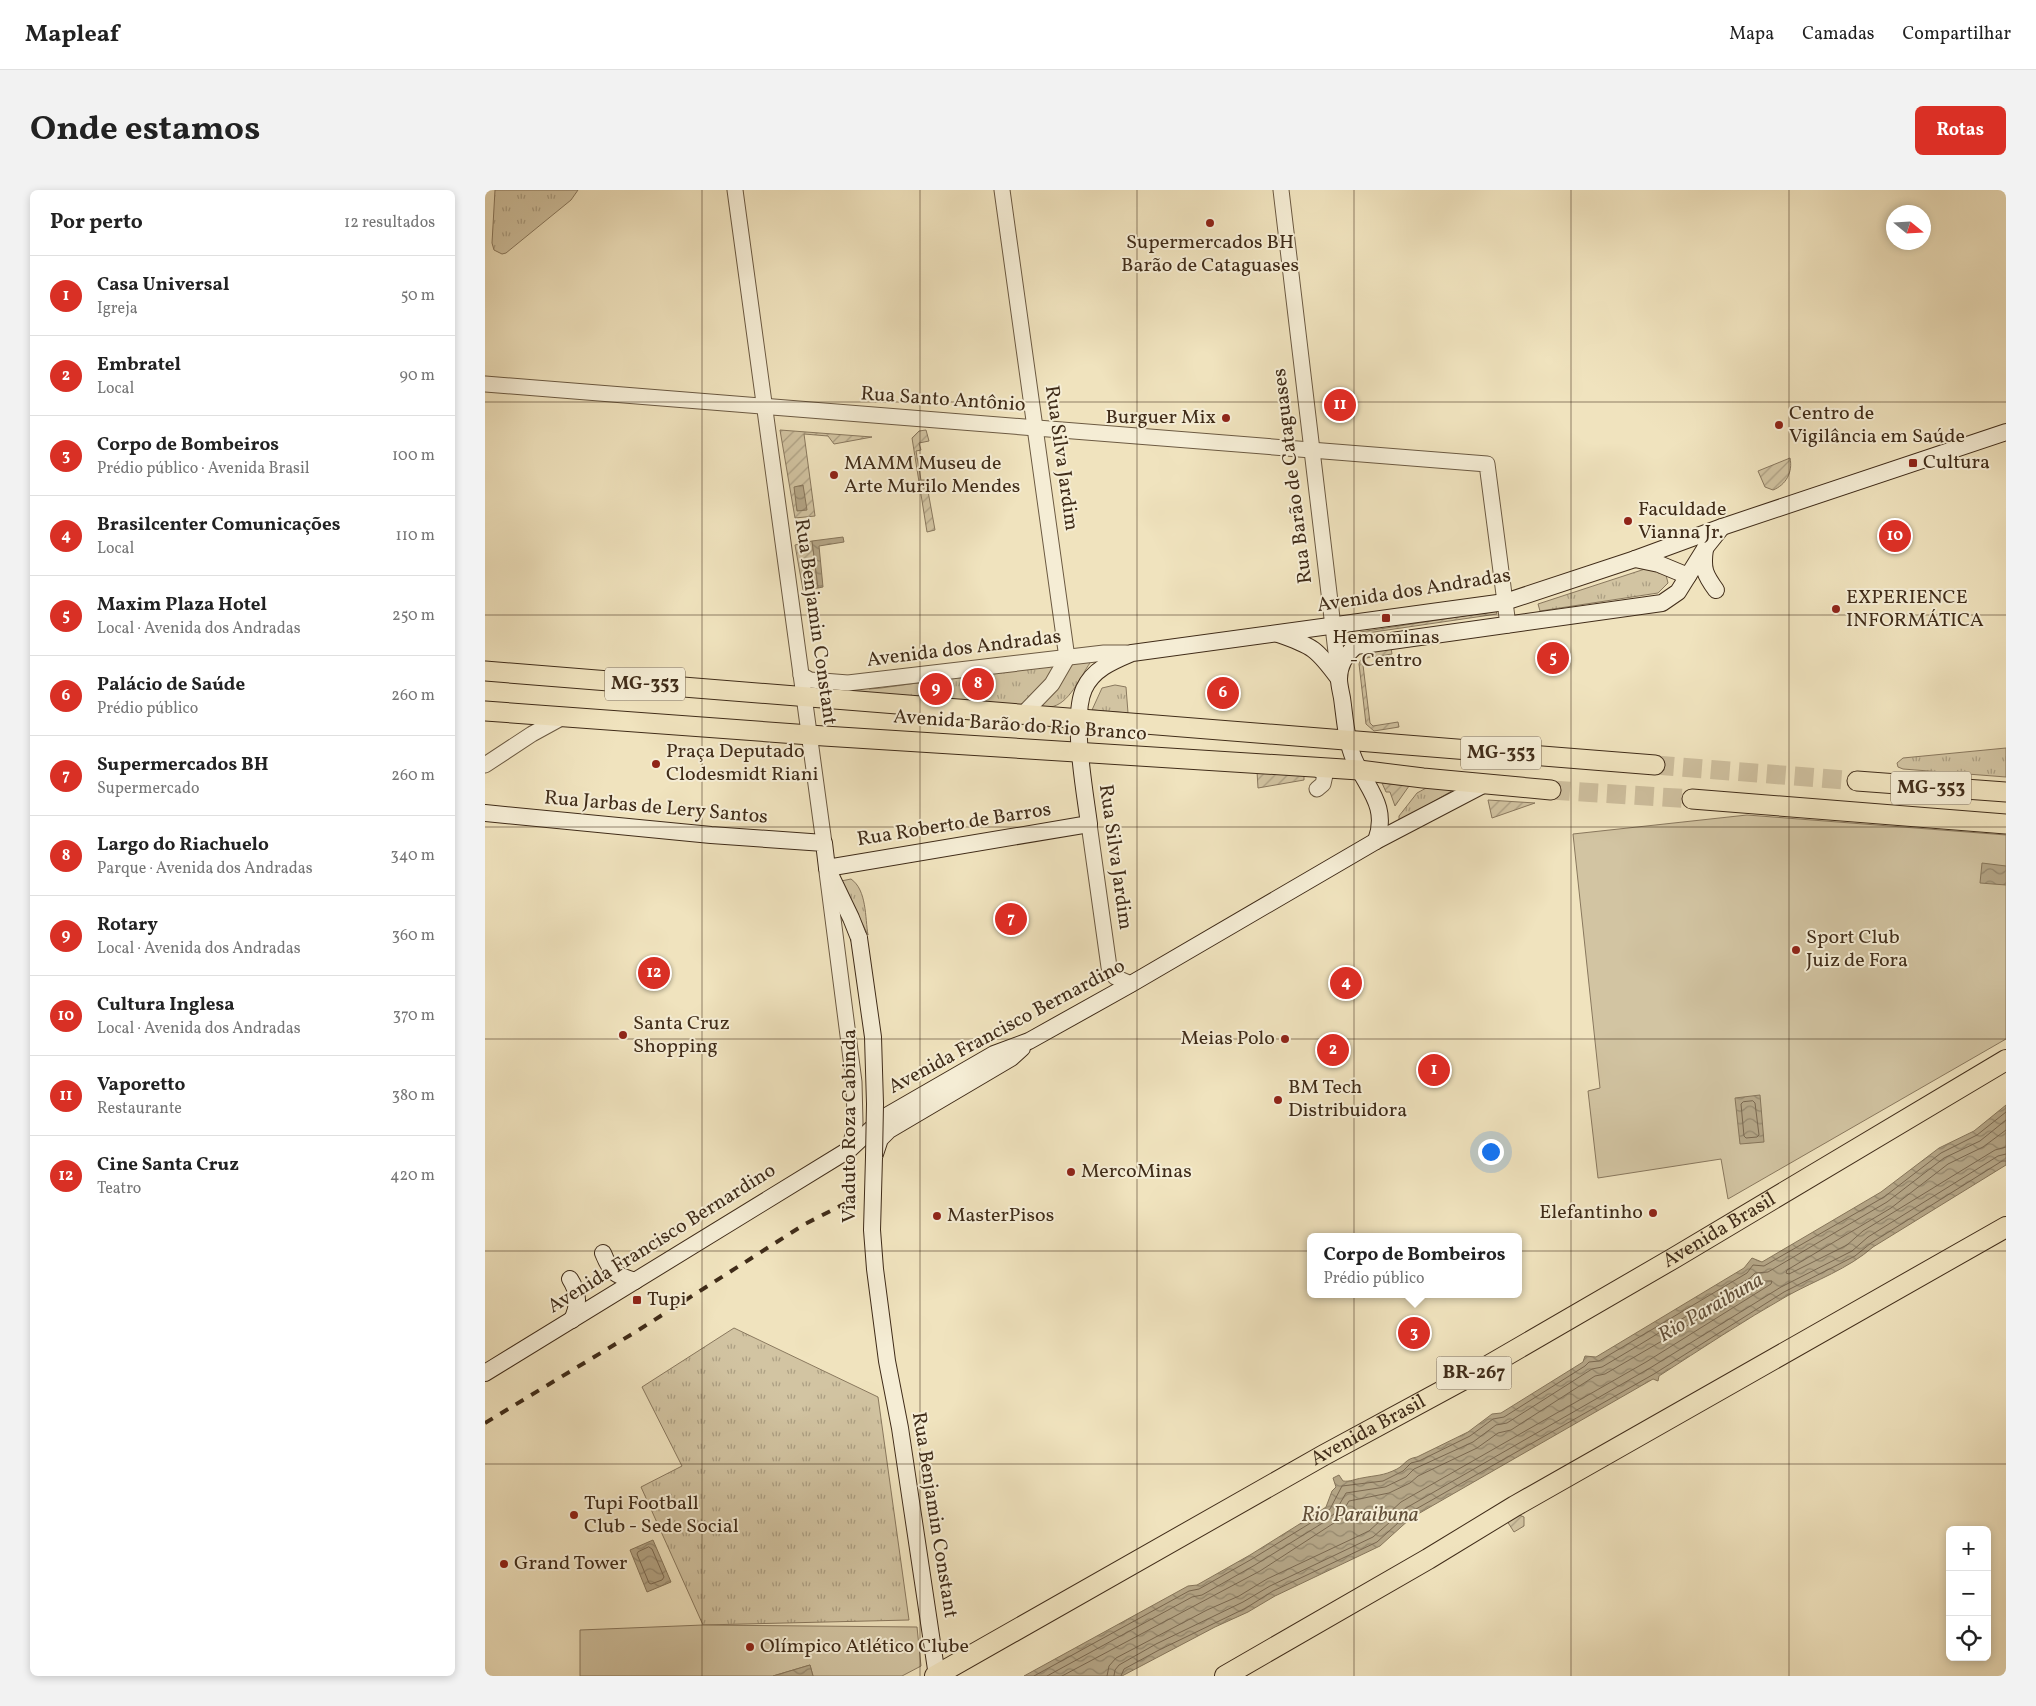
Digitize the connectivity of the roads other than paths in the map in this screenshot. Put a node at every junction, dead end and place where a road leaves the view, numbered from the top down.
1 (735, 190) edge
2 (1002, 190) edge
3 (1281, 190) edge
4 (485, 384) edge
5 (765, 406) junction
6 (1035, 428) junction
7 (2006, 432) edge
8 (1312, 450) junction
9 (1722, 527) junction
10 (1705, 547) junction
11 (1635, 559) junction
12 (1688, 576) junction
13 (1716, 590) dead end
14 (1505, 602) junction
15 (1508, 625) junction
16 (1332, 626) junction
17 (1275, 633) junction
18 (1132, 653) junction
19 (1067, 658) junction
20 (485, 672) edge
21 (801, 675) junction
22 (1339, 679) junction
23 (804, 697) junction
24 (485, 711) edge
25 (1021, 716) junction
26 (563, 717) junction
27 (1079, 719) junction
28 (809, 735) junction
29 (1348, 741) junction
30 (1080, 752) junction
31 (485, 765) edge
32 (1655, 765) tunnel mouth
33 (1316, 767) junction
34 (1363, 776) junction
35 (1857, 781) tunnel mouth
36 (1485, 784) junction
37 (1317, 789) dead end
38 (1551, 790) tunnel mouth
39 (2006, 792) edge
40 (1692, 799) tunnel mouth
41 (485, 813) edge
42 (1089, 824) junction
43 (2006, 824) edge
44 (1376, 841) junction
45 (824, 843) junction
46 (827, 868) junction
47 (1131, 984) junction
48 (1029, 1040) junction
49 (2006, 1060) edge
50 (850, 1148) junction
51 (874, 1157) junction
52 (2006, 1227) edge
53 (603, 1253) dead end
54 (570, 1279) dead end
55 (635, 1281) junction
56 (573, 1320) junction
57 (887, 1361) joint
58 (485, 1372) edge
59 (936, 1676) edge
60 (1225, 1676) edge

1 - 5 street, Rua Benjamin Constant
2 - 6 street, Rua Silva Jardim
3 - 8 street, Rua Barão de Cataguases
4 - 5 street, Rua Santo Antônio
5 - 6 street, Rua Santo Antônio
5 - 21 street, Rua Benjamin Constant
6 - 8 street, Rua Santo Antônio
6 - 19 street, Rua Silva Jardim
7 - 9 main road, Avenida dos Andradas
8 - 14 street, Rua Santo Antônio
8 - 16 street, Rua Barão de Cataguases
9 - 10 main road
9 - 11 main road, Avenida dos Andradas
10 - 12 main road
10 - 13 main road
11 - 12 main road
11 - 14 main road, Avenida dos Andradas
12 - 15 main road
14 - 15 street
14 - 16 main road, Avenida dos Andradas
15 - 22 main road
16 - 17 main road, Avenida dos Andradas
16 - 22 street, Rua Barão de Cataguases
17 - 18 main road, Avenida dos Andradas
17 - 22 main road
18 - 19 street, Avenida dos Andradas
18 - 27 main road, Avenida dos Andradas
19 - 21 street, Avenida dos Andradas
19 - 25 street
20 - 23 main road, Avenida Barão do Rio Branco / MG-353
21 - 23 street, Rua Benjamin Constant
22 - 29 main road, Rua Barão de Cataguases
23 - 25 main road, Avenida Barão do Rio Branco / MG-353
23 - 28 street, Rua Benjamin Constant
24 - 26 main road, Avenida Barão do Rio Branco
25 - 27 main road, Avenida Barão do Rio Branco / MG-353
26 - 28 main road, Avenida Barão do Rio Branco
26 - 31 street
27 - 29 main road, Avenida Barão do Rio Branco / MG-353
27 - 30 main road, Avenida dos Andradas
28 - 30 main road, Avenida Barão do Rio Branco
28 - 45 street, Rua Benjamin Constant
29 - 32 main road, Avenida Barão do Rio Branco / MG-353
29 - 34 main road, Rua Barão de Cataguases
30 - 33 main road, Avenida Barão do Rio Branco
30 - 42 main road, Rua Silva Jardim
33 - 34 main road, Avenida Barão do Rio Branco
33 - 37 street
34 - 36 main road, Avenida Barão do Rio Branco
34 - 44 main road, Rua Barão de Cataguases
35 - 39 main road, MG-353
36 - 38 main road, Avenida Barão do Rio Branco
36 - 44 main road, Avenida Francisco Bernardino
40 - 43 main road
41 - 45 main road, Rua Jarbas de Lery Santos
42 - 46 main road, Rua Roberto de Barros
42 - 47 street, Rua Silva Jardim
44 - 47 main road, Avenida Francisco Bernardino
45 - 46 main road, Rua Benjamin Constant
46 - 50 street, Rua Benjamin Constant
46 - 51 main road, Viaduto Roza Cabinda, bridge
47 - 48 main road, Avenida Francisco Bernardino
48 - 50 main road, Avenida Francisco Bernardino
48 - 51 main road, bridge
49 - 59 highway, Avenida Brasil / BR-267
50 - 55 main road, Avenida Francisco Bernardino
51 - 57 main road, Viaduto Roza Cabinda
52 - 60 highway
53 - 55 main road
54 - 56 main road
55 - 56 main road, Avenida Francisco Bernardino
56 - 58 main road, Avenida Francisco Bernardino
57 - 59 main road, Rua Benjamin Constant

